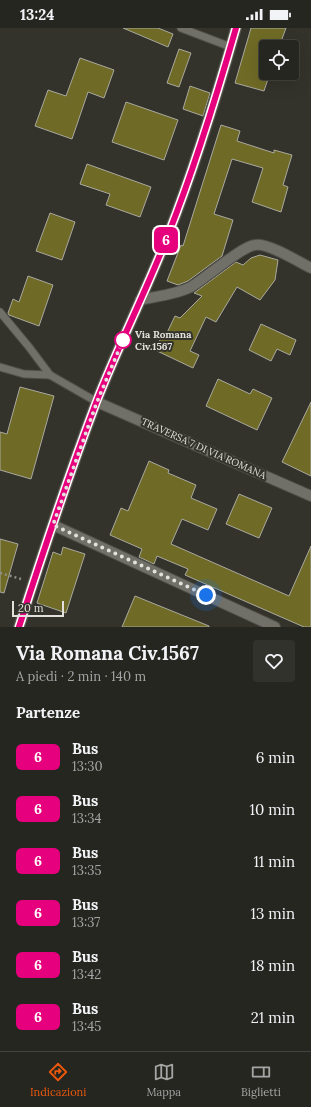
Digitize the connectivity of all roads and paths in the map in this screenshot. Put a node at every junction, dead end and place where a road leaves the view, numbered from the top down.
1 (181, 28) edge
2 (236, 28) edge
3 (231, 47) junction
4 (311, 268) edge
5 (140, 300) junction
6 (0, 312) edge
7 (0, 367) edge
8 (50, 375) junction
9 (97, 402) junction
10 (311, 496) edge
11 (53, 525) junction
12 (0, 573) edge
13 (33, 583) junction
14 (19, 627) edge
15 (275, 627) edge

1 - 3 lane
2 - 3 street
3 - 5 street
4 - 5 street
5 - 9 street
6 - 8 lane
7 - 8 lane
8 - 9 lane
9 - 10 street, TRAVERSA 7 DI VIA ROMANA
9 - 11 street
11 - 13 street
11 - 15 street
12 - 13 path
13 - 14 street

